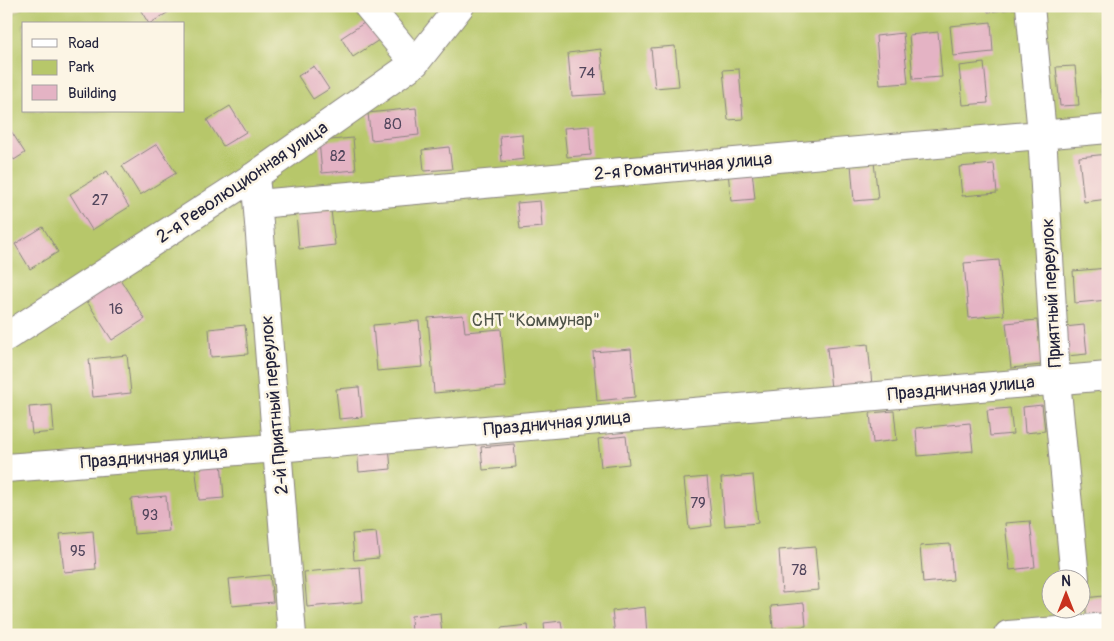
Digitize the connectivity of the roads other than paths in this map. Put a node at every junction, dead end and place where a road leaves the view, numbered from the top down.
1 (368, 6) edge
2 (460, 6) edge
3 (1030, 6) edge
4 (415, 63) junction
5 (1108, 129) edge
6 (1042, 134) junction
7 (256, 175) junction
8 (258, 204) junction
9 (6, 337) edge
10 (1108, 376) edge
11 (1056, 380) junction
12 (277, 448) junction
13 (6, 468) edge
14 (1074, 568) edge
15 (1079, 624) edge
16 (1108, 627) edge
17 (292, 635) edge
18 (1008, 635) edge

1 - 4 street
2 - 4 street, 2-я Революционная улица
3 - 6 street, Приятный переулок
4 - 7 street, 2-я Революционная улица
5 - 6 street, 2-я Романтичная улица
6 - 8 street, 2-я Романтичная улица
6 - 11 street, Приятный переулок
7 - 8 street, 2-й Приятный переулок
7 - 9 street, 2-я Революционная улица
8 - 12 street, 2-й Приятный переулок
10 - 11 street, Праздничная улица
11 - 12 street, Праздничная улица
11 - 14 street, Приятный переулок
12 - 13 street, Праздничная улица
12 - 17 street, 2-й Приятный переулок
15 - 16 street
15 - 18 street

